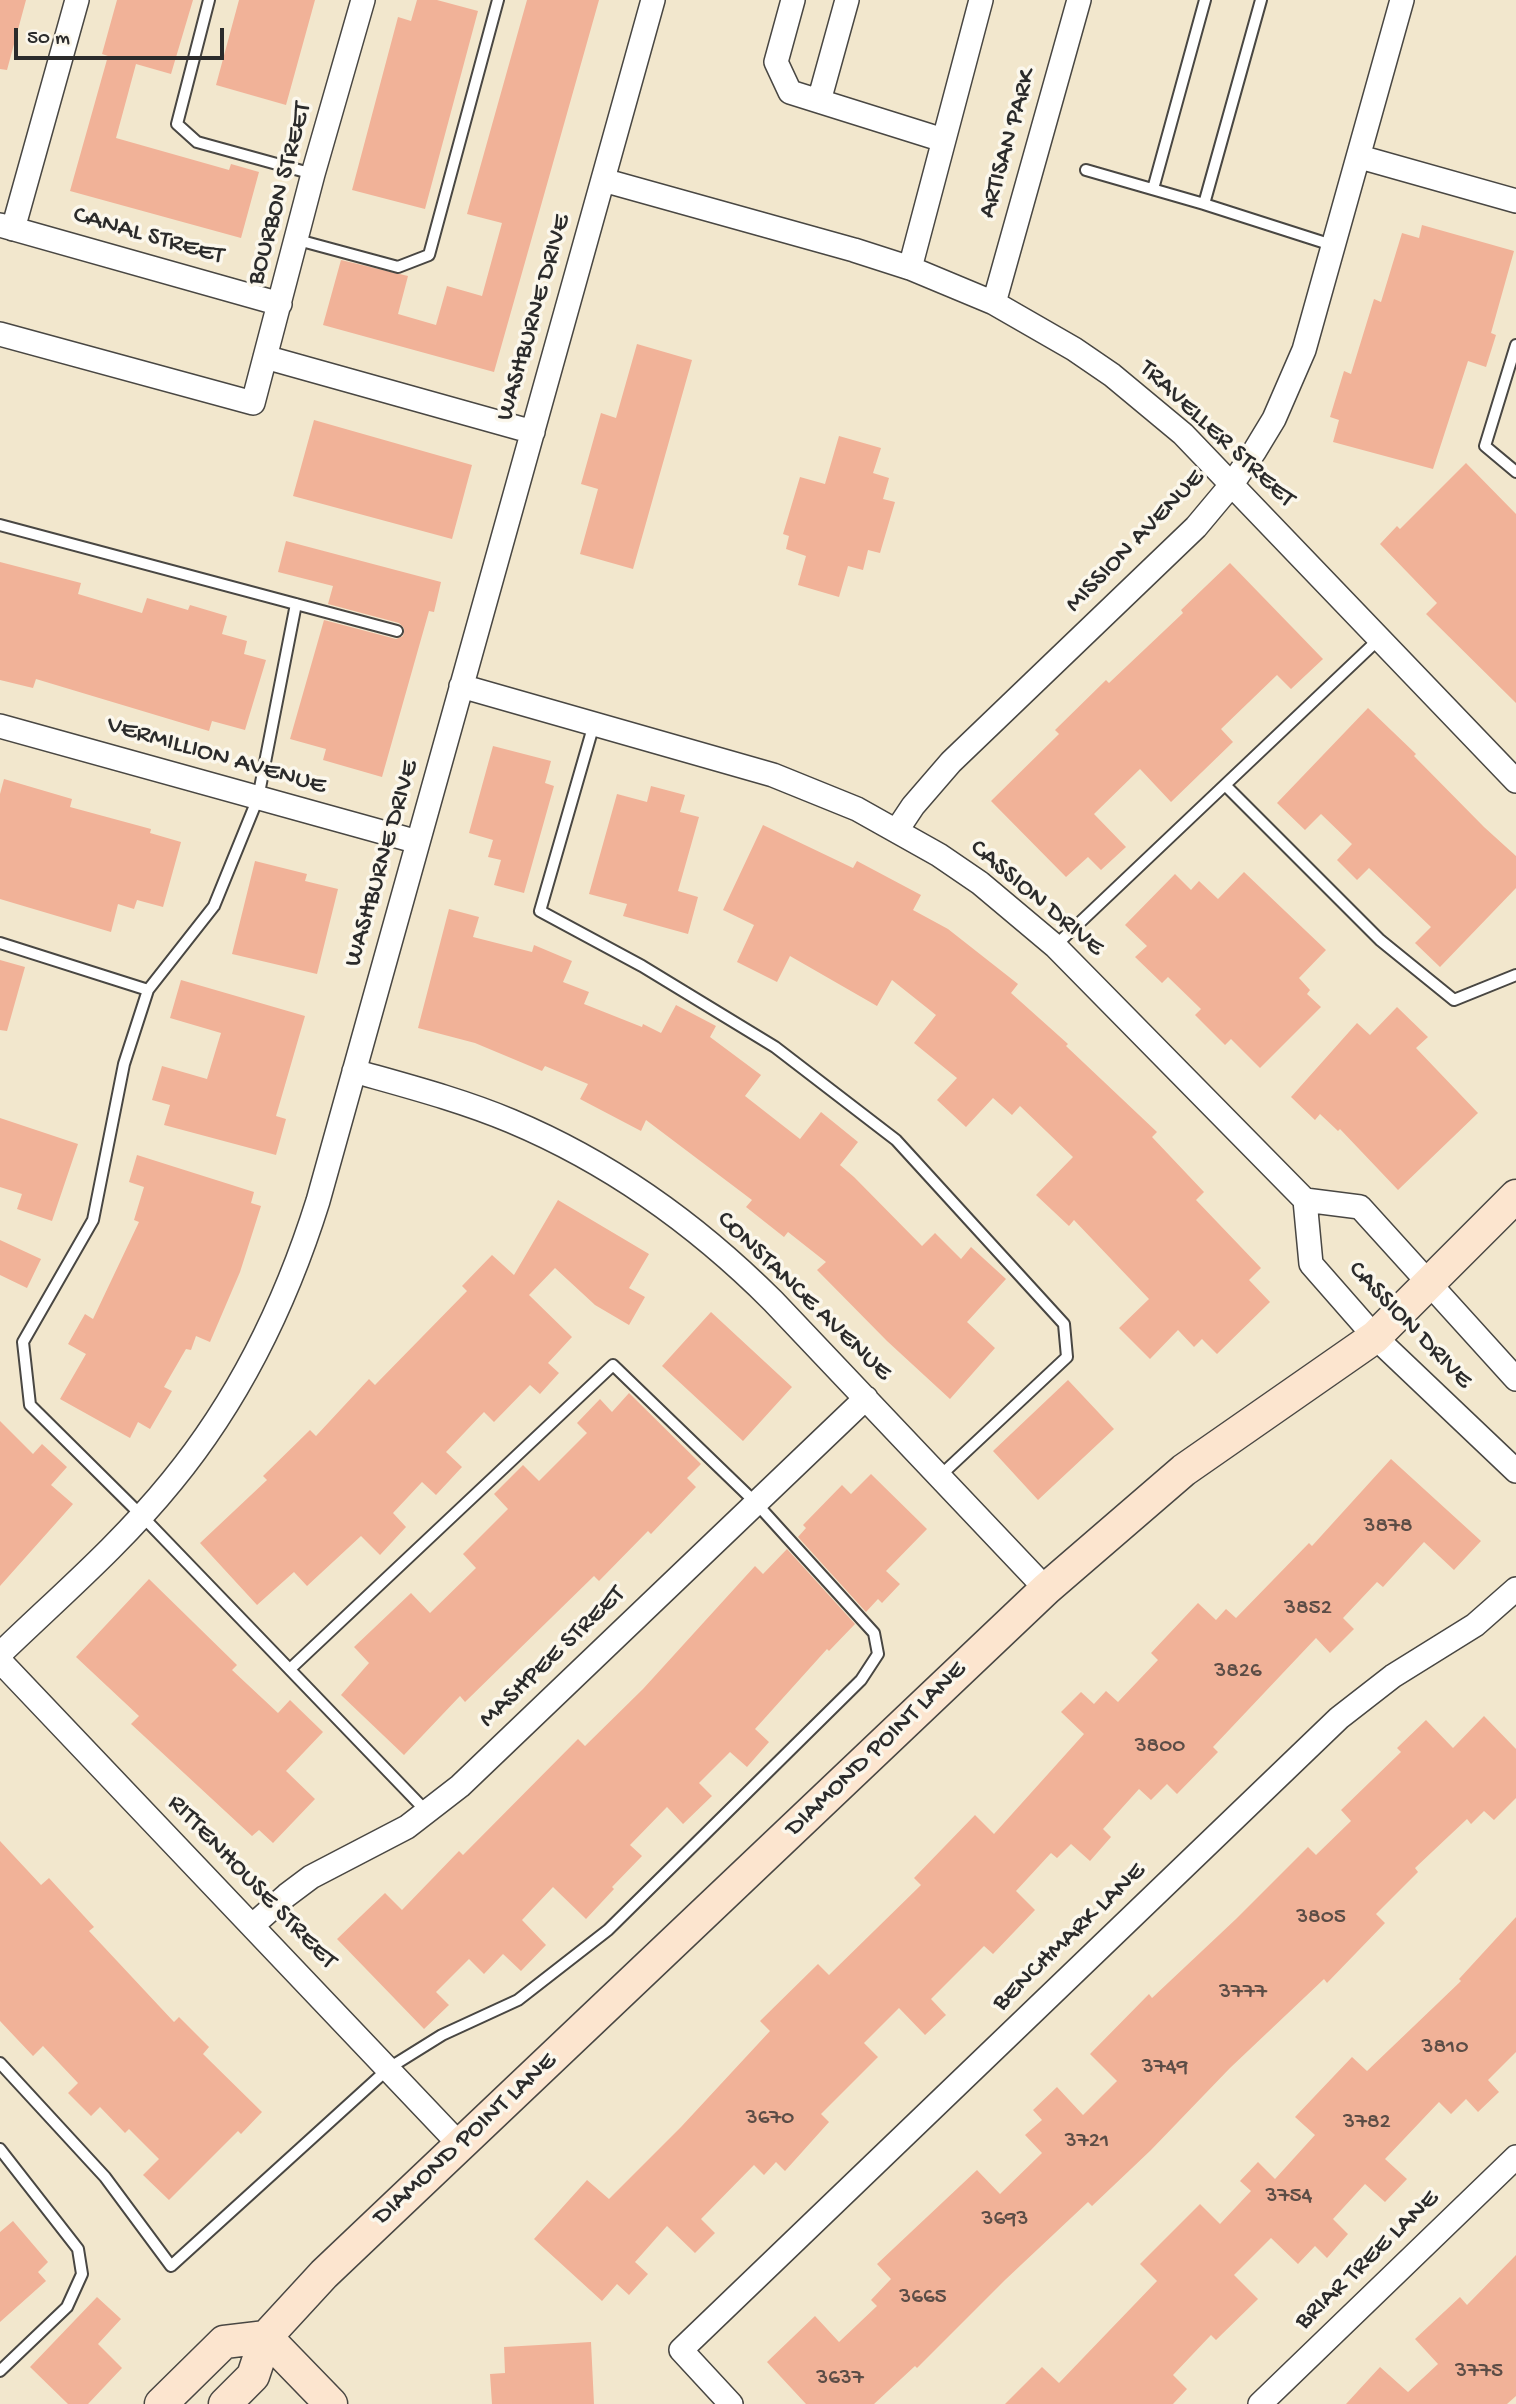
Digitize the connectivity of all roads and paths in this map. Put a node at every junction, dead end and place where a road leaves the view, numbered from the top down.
1 (77, 0) edge
2 (209, 0) edge
3 (363, 0) edge
4 (498, 0) edge
5 (653, 0) edge
6 (793, 0) edge
7 (847, 0) edge
8 (981, 0) edge
9 (1079, 0) edge
10 (1205, 0) edge
11 (1261, 0) edge
12 (1402, 0) edge
13 (819, 101) junction
14 (943, 140) junction
15 (1360, 158) junction
16 (1086, 170) dead end
17 (313, 174) junction
18 (603, 180) junction
19 (1153, 189) junction
20 (1516, 201) edge
21 (1204, 204) junction
22 (6, 227) edge
23 (298, 240) junction
24 (1335, 246) junction
25 (910, 268) junction
26 (280, 303) junction
27 (994, 303) junction
28 (0, 334) edge
29 (1516, 345) edge
30 (265, 357) junction
31 (533, 432) junction
32 (1516, 472) edge
33 (1232, 484) junction
34 (0, 525) edge
35 (296, 604) junction
36 (397, 631) dead end
37 (1380, 638) junction
38 (461, 686) junction
39 (594, 723) junction
40 (0, 726) edge
41 (1516, 781) edge
42 (1225, 785) junction
43 (258, 798) junction
44 (897, 830) junction
45 (418, 842) junction
46 (0, 943) edge
47 (1055, 946) junction
48 (1516, 975) edge
49 (148, 990) junction
50 (354, 1071) junction
51 (1516, 1196) edge
52 (1305, 1200) junction
53 (1428, 1284) junction
54 (1375, 1337) junction
55 (1516, 1379) edge
56 (866, 1398) junction
57 (1516, 1471) edge
58 (941, 1475) junction
59 (756, 1503) junction
60 (142, 1516) junction
61 (1046, 1589) junction
62 (1516, 1589) edge
63 (0, 1654) edge
64 (0, 1661) edge
65 (290, 1670) junction
66 (428, 1813) junction
67 (253, 1925) junction
68 (0, 2063) edge
69 (388, 2068) junction
70 (461, 2146) junction
71 (0, 2149) edge
72 (1516, 2157) edge
73 (266, 2337) junction
74 (0, 2371) edge
75 (161, 2404) edge
76 (225, 2404) edge
77 (331, 2404) edge
78 (731, 2404) edge
79 (1259, 2404) edge

1 - 22 street
2 - 17 lane
3 - 17 street, BOURBON STREET
4 - 23 lane
5 - 18 street, WASHBURNE DRIVE
6 - 13 street
7 - 13 street
8 - 14 street
9 - 27 street, ARTISAN PARK
10 - 19 lane
11 - 21 lane
12 - 15 street, MISSION AVENUE
13 - 14 street
14 - 25 street
15 - 20 street
15 - 24 street, MISSION AVENUE
16 - 19 lane
17 - 23 street, BOURBON STREET
18 - 25 street, TRAVELLER STREET
18 - 31 street, WASHBURNE DRIVE
19 - 21 lane
21 - 24 lane
22 - 26 street, CANAL STREET
23 - 26 street, BOURBON STREET
24 - 33 street, MISSION AVENUE
25 - 27 street, TRAVELLER STREET
26 - 30 street, BOURBON STREET
27 - 33 street, TRAVELLER STREET
28 - 30 street, BOURBON STREET
29 - 32 lane
30 - 31 street
31 - 38 street, WASHBURNE DRIVE
33 - 37 street, TRAVELLER STREET
33 - 44 street, MISSION AVENUE
34 - 35 lane
35 - 36 lane
35 - 43 lane
37 - 41 street, TRAVELLER STREET
37 - 42 lane
38 - 39 street, CASSION DRIVE
38 - 45 street, WASHBURNE DRIVE
39 - 44 street, CASSION DRIVE
39 - 58 lane
40 - 43 street, VERMILLION AVENUE
42 - 47 lane
42 - 48 lane
43 - 45 street, VERMILLION AVENUE
43 - 49 lane
44 - 47 street, CASSION DRIVE
45 - 50 street, WASHBURNE DRIVE
46 - 49 lane
47 - 52 street, CASSION DRIVE
49 - 60 lane
50 - 56 street, CONSTANCE AVENUE
50 - 60 street, WASHBURNE DRIVE
51 - 53 street, DIAMOND POINT LANE
52 - 53 street, CASSION DRIVE
52 - 54 street, CASSION DRIVE
53 - 54 street, DIAMOND POINT LANE
53 - 55 street, CASSION DRIVE
54 - 57 street, CASSION DRIVE
54 - 61 street, DIAMOND POINT LANE
56 - 58 street, CONSTANCE AVENUE
56 - 59 street, MASHPEE STREET
58 - 61 street, CONSTANCE AVENUE
59 - 65 lane
59 - 66 street, MASHPEE STREET
59 - 69 lane
60 - 63 street, WASHBURNE DRIVE
60 - 65 lane
61 - 70 street, DIAMOND POINT LANE
62 - 78 street, BENCHMARK LANE
64 - 67 street, RITTENHOUSE STREET
65 - 66 lane
66 - 67 street, MASHPEE STREET
67 - 69 street, RITTENHOUSE STREET
68 - 69 lane
69 - 70 street, RITTENHOUSE STREET
70 - 73 street, DIAMOND POINT LANE
71 - 74 lane
72 - 79 street, BRIAR TREE LANE
73 - 75 street
73 - 76 street, DIAMOND POINT LANE
73 - 77 street

